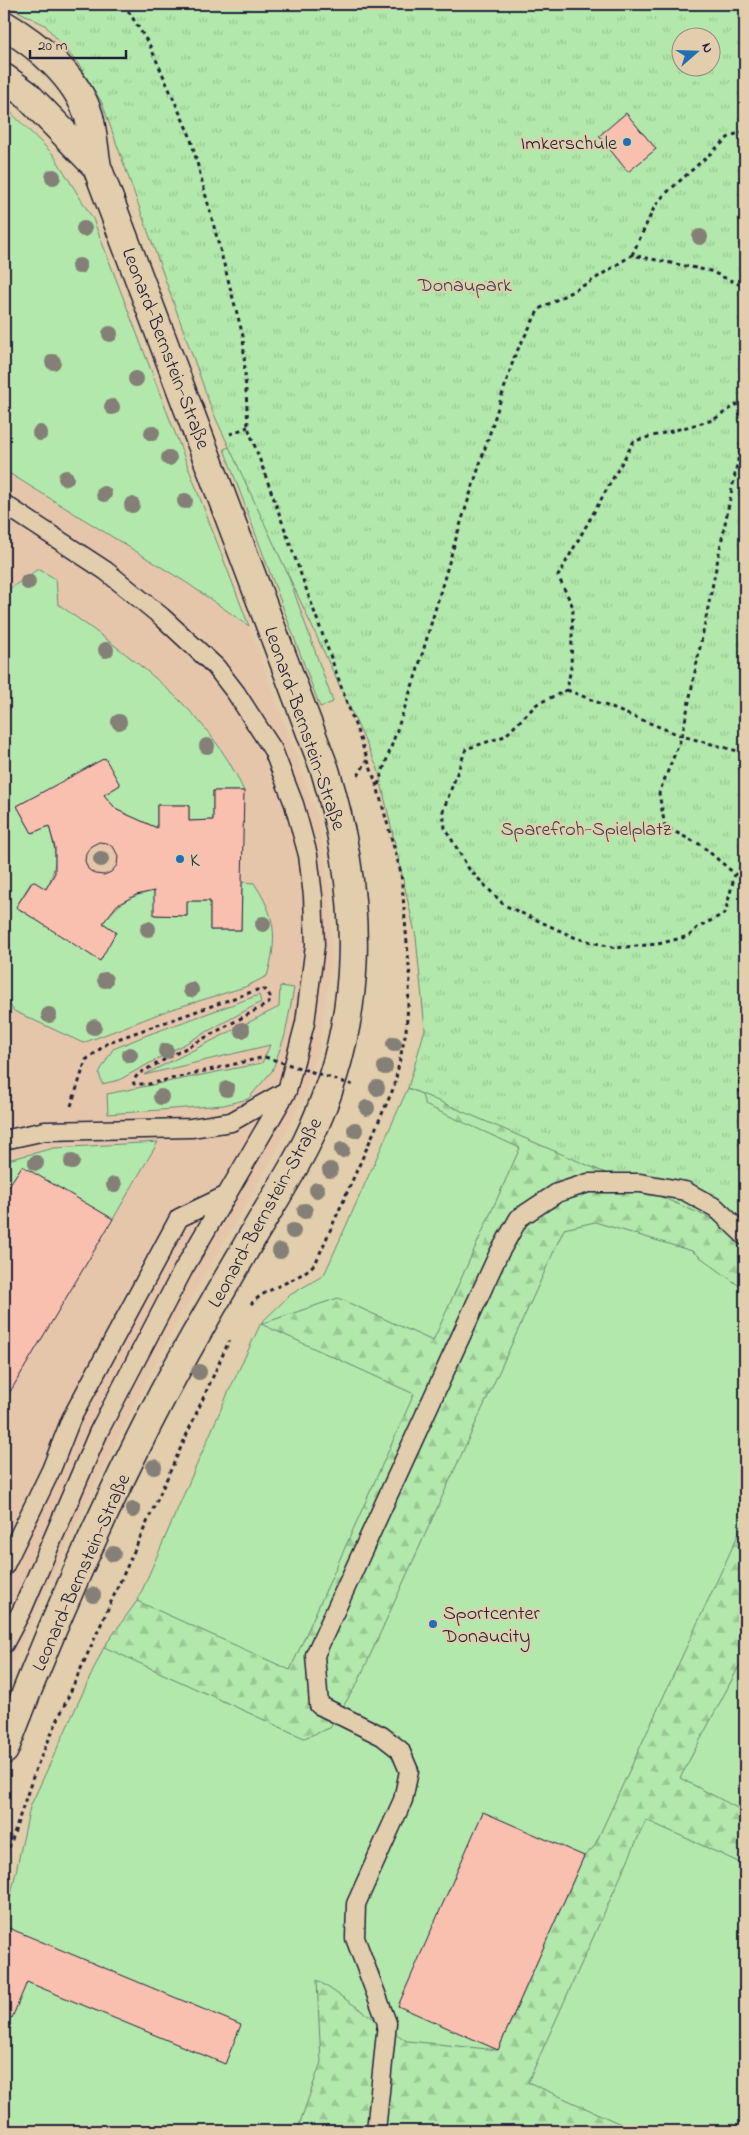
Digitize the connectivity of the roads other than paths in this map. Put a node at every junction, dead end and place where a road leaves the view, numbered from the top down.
1 (4, 24) edge
2 (4, 78) edge
3 (97, 167) junction
4 (5, 505) edge
5 (287, 1091) junction
6 (4, 1140) edge
7 (227, 1195) junction
8 (745, 1236) edge
9 (4, 1567) edge
10 (4, 1644) edge
11 (4, 1750) edge
12 (376, 2131) edge

1 - 3 main road, Leonard-Bernstein-Straße
2 - 3 main road, Leonard-Bernstein-Straße
3 - 11 main road, Leonard-Bernstein-Straße
4 - 5 lane
5 - 6 lane
5 - 7 lane
7 - 9 lane
7 - 10 lane
8 - 12 lane

